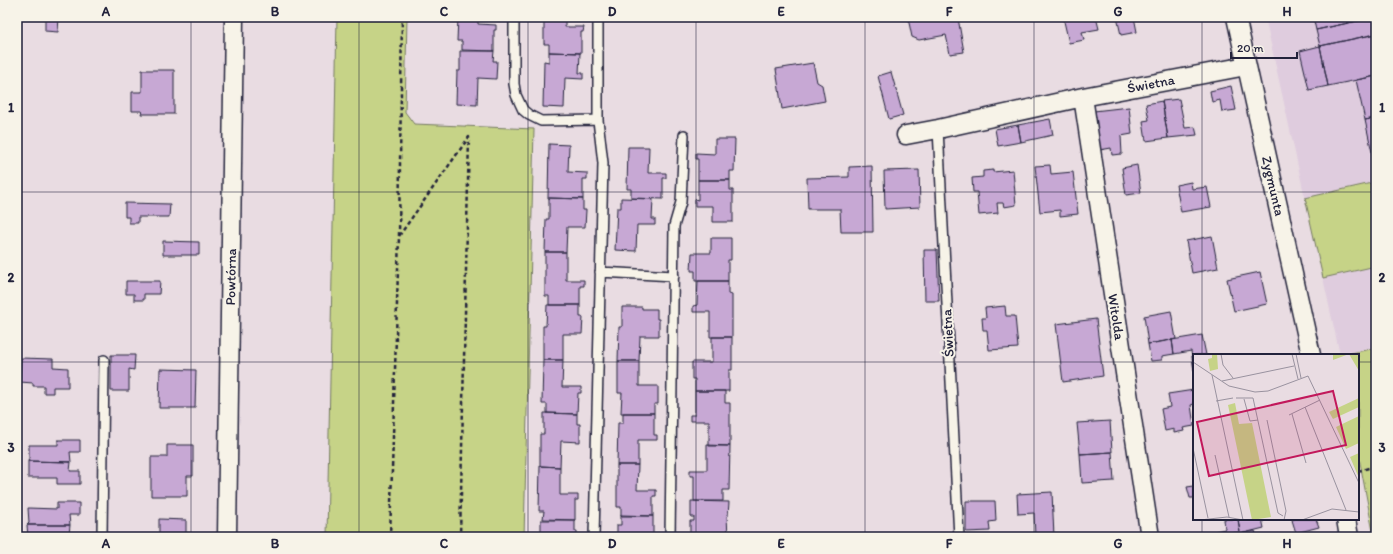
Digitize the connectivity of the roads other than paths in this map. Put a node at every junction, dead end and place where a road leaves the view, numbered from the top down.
1 (234, 17) edge
2 (514, 17) edge
3 (598, 17) edge
4 (1236, 17) edge
5 (1246, 66) junction
6 (1083, 97) junction
7 (598, 120) junction
8 (938, 129) junction
9 (684, 135) dead end
10 (906, 135) dead end
11 (600, 272) junction
12 (674, 276) junction
13 (1311, 354) edge
14 (104, 360) dead end
15 (1346, 520) edge
16 (102, 537) edge
17 (228, 537) edge
18 (594, 537) edge
19 (670, 537) edge
20 (959, 537) edge
21 (1150, 537) edge
22 (1349, 537) edge

1 - 17 street, Powtórna
2 - 7 lane
3 - 7 lane
4 - 5 street, Zygmunta
5 - 6 street, Świetna
5 - 13 street, Zygmunta
6 - 8 street, Świetna
6 - 21 street, Witolda
7 - 11 lane
8 - 10 street, Świetna
8 - 20 lane, Świetna
9 - 12 lane
11 - 12 lane
11 - 18 lane
12 - 19 lane
14 - 16 lane
15 - 22 street

